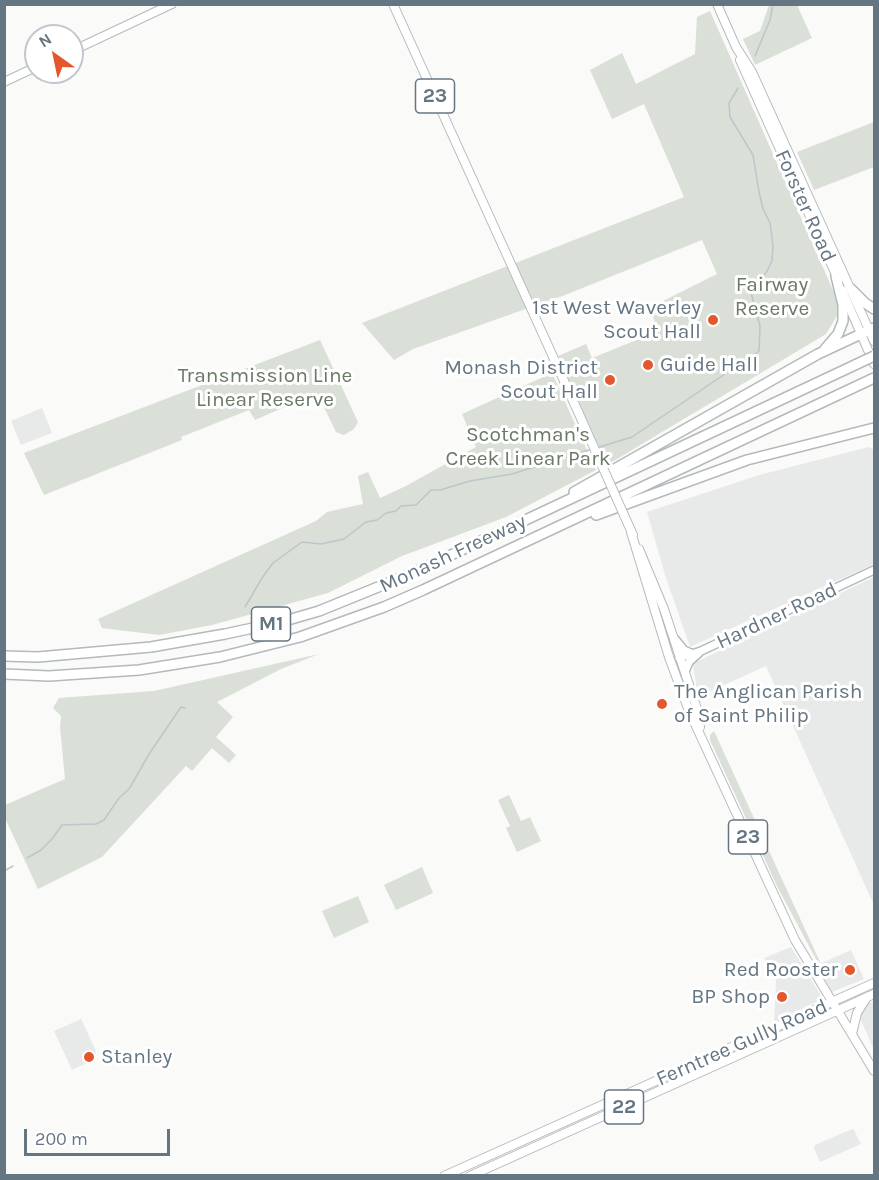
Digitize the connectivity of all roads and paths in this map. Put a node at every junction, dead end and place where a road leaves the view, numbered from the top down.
1 (172, 4) edge
2 (393, 4) edge
3 (717, 4) edge
4 (84, 45) edge
5 (24, 73) edge
6 (4, 82) edge
7 (772, 124) junction
8 (836, 276) junction
9 (851, 289) junction
10 (874, 309) edge
11 (869, 331) edge
12 (874, 341) edge
13 (818, 354) junction
14 (874, 356) edge
15 (874, 364) edge
16 (870, 380) edge
17 (874, 428) edge
18 (874, 435) edge
19 (834, 440) junction
20 (520, 523) junction
21 (631, 532) junction
22 (535, 538) junction
23 (874, 570) edge
24 (672, 634) junction
25 (701, 651) junction
26 (691, 653) junction
27 (4, 656) edge
28 (679, 658) junction
29 (674, 669) junction
30 (4, 674) edge
31 (684, 674) junction
32 (701, 734) junction
33 (874, 983) edge
34 (871, 995) edge
35 (832, 1003) junction
36 (837, 1011) junction
37 (852, 1034) junction
38 (874, 1071) edge
39 (444, 1176) edge
40 (470, 1176) edge

1 - 4 main road
2 - 21 main road, 23, bridge
3 - 7 main road, Forster Road
5 - 6 main road
7 - 8 main road, Forster Road
7 - 9 main road, Forster Road
8 - 11 main road, Forster Road
8 - 13 highway
9 - 10 highway
9 - 11 main road, Forster Road
11 - 12 main road, Forster Road
11 - 13 highway
11 - 15 main road, Forster Road
13 - 20 highway
14 - 20 highway, Monash Freeway / M1, bridge
16 - 22 highway, Monash Freeway / M1
17 - 19 highway
18 - 19 highway
19 - 22 highway
20 - 27 highway, Monash Freeway / M1
21 - 24 main road, 23
21 - 29 main road, 23
22 - 30 highway, Monash Freeway / M1
23 - 25 street, Hardner Road
24 - 26 street
24 - 28 main road, 23
25 - 26 street, Hardner Road
25 - 31 street
26 - 28 street, Hardner Road
28 - 29 main road
28 - 31 main road, 23
29 - 32 main road, 23
31 - 32 main road, 23
32 - 35 main road, 23
33 - 35 main road, Ferntree Gully Road / 22
34 - 36 main road, Ferntree Gully Road / 22
34 - 37 main road
35 - 36 main road, 23
35 - 39 main road, Ferntree Gully Road / 22
36 - 37 main road, 23
36 - 40 main road, Ferntree Gully Road / 22
37 - 38 main road, 23

